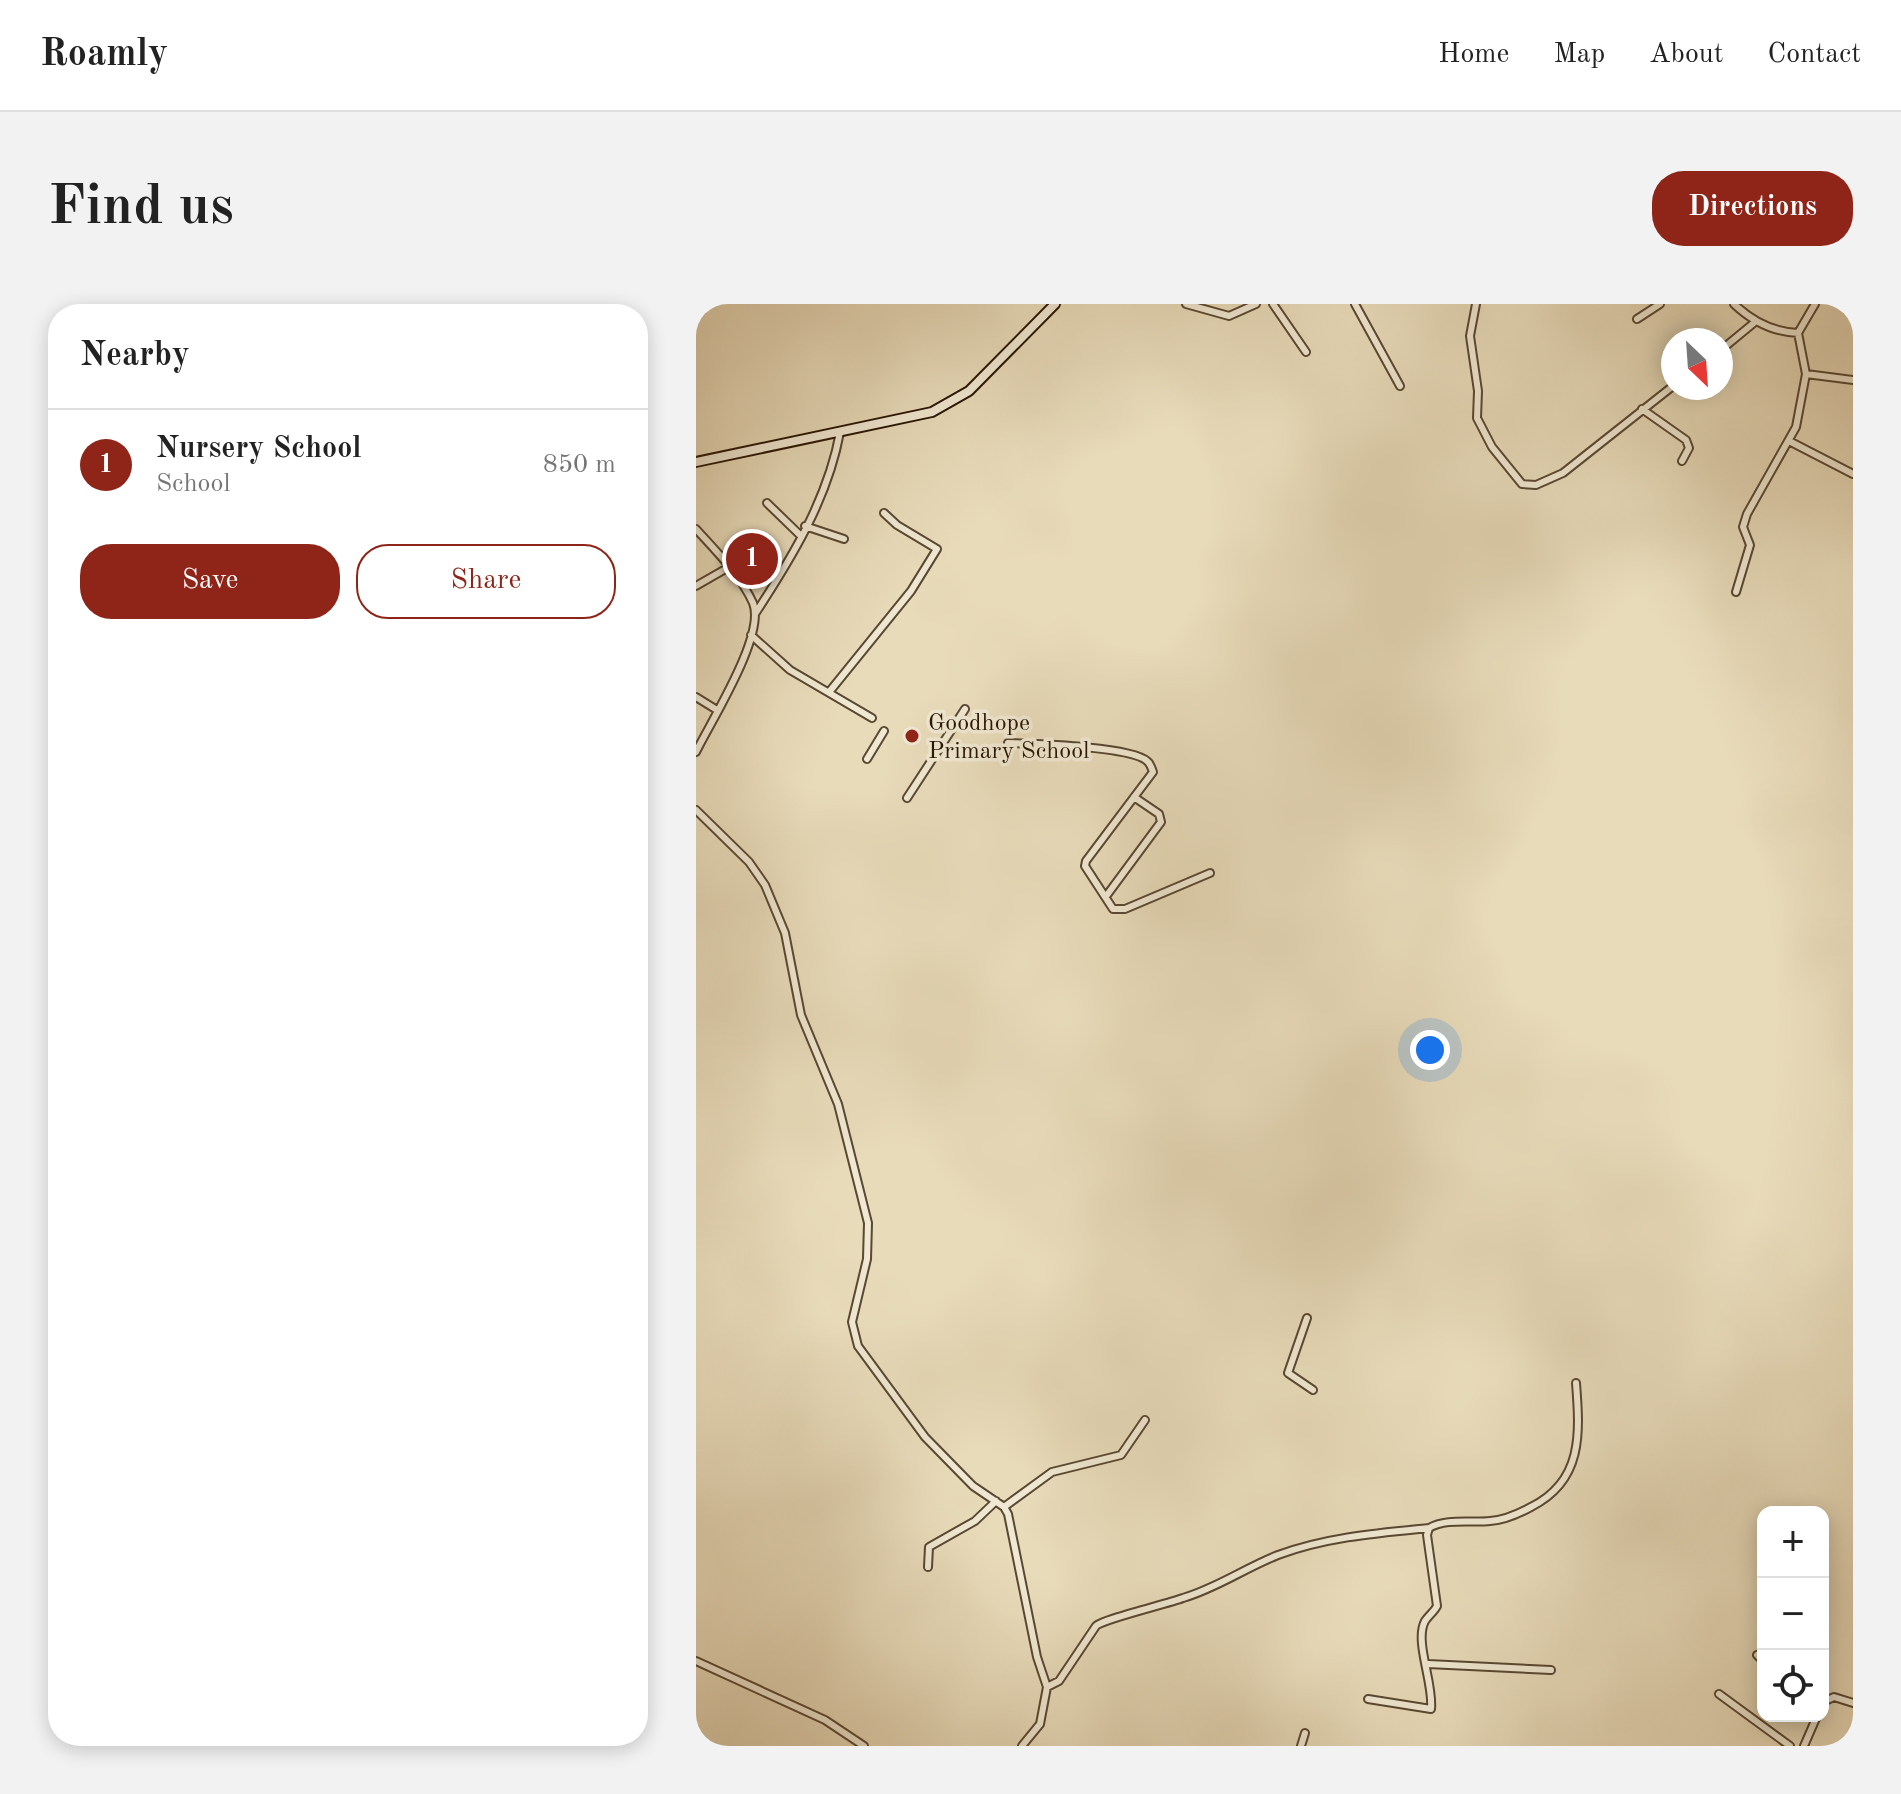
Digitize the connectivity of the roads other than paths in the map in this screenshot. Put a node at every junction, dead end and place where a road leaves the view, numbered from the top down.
1 (1055, 304) edge
2 (1186, 304) edge
3 (1256, 304) edge
4 (1273, 304) edge
5 (1355, 304) edge
6 (1476, 304) edge
7 (1660, 304) edge
8 (1734, 304) edge
9 (1815, 304) edge
10 (1637, 319) dead end
11 (1755, 322) junction
12 (1798, 333) junction
13 (1733, 340) edge
14 (1306, 352) dead end
15 (1806, 374) junction
16 (1853, 380) edge
17 (1400, 386) dead end
18 (1661, 395) edge
19 (1642, 409) junction
20 (840, 432) junction
21 (1791, 442) junction
22 (1682, 461) dead end
23 (696, 462) edge
24 (1853, 474) edge
25 (767, 503) dead end
26 (884, 513) dead end
27 (805, 526) junction
28 (696, 529) edge
29 (801, 536) junction
30 (844, 539) dead end
31 (729, 567) junction
32 (696, 586) edge
33 (1736, 592) dead end
34 (755, 614) junction
35 (751, 635) junction
36 (830, 691) junction
37 (696, 697) edge
38 (965, 709) dead end
39 (717, 710) junction
40 (872, 718) dead end
41 (884, 731) dead end
42 (1008, 743) dead end
43 (696, 752) edge
44 (867, 759) dead end
45 (1134, 797) junction
46 (907, 798) dead end
47 (696, 810) edge
48 (1210, 873) dead end
49 (1107, 895) junction
50 (1307, 1318) dead end
51 (1576, 1383) dead end
52 (1313, 1390) dead end
53 (1145, 1420) dead end
54 (996, 1501) junction
55 (1004, 1507) junction
56 (1429, 1528) junction
57 (928, 1567) dead end
58 (696, 1661) edge
59 (1428, 1664) junction
60 (1551, 1670) dead end
61 (1047, 1687) junction
62 (1719, 1694) dead end
63 (1368, 1699) dead end
64 (1829, 1699) edge
65 (1853, 1703) edge
66 (1814, 1722) edge
67 (1305, 1733) dead end
68 (864, 1746) edge
69 (1022, 1746) edge
70 (1301, 1746) edge
71 (1790, 1746) edge
72 (1804, 1746) edge

1 - 20 main road
2 - 3 street
4 - 14 street
5 - 17 street
6 - 19 street
7 - 10 street
8 - 11 street
9 - 12 street
11 - 12 street
11 - 13 street
12 - 15 street
15 - 16 street
15 - 21 street
18 - 19 street
19 - 22 street
20 - 23 main road
20 - 27 street
21 - 24 street
21 - 33 street
25 - 29 street
26 - 36 street
27 - 29 street
27 - 30 street
28 - 31 street
29 - 34 street
31 - 32 street
31 - 34 street
34 - 35 street
35 - 36 street
35 - 39 street
36 - 40 street
37 - 39 street
38 - 46 street
39 - 43 street
41 - 44 street
42 - 45 street
45 - 49 street
45 - 49 street
47 - 54 street
48 - 49 street
50 - 52 street
51 - 56 street
53 - 55 street
54 - 55 street
54 - 57 street
55 - 61 street
56 - 59 street
56 - 61 street
58 - 68 street
59 - 60 street
59 - 63 street
61 - 69 street
62 - 71 street
64 - 65 street
66 - 72 street
67 - 70 street

